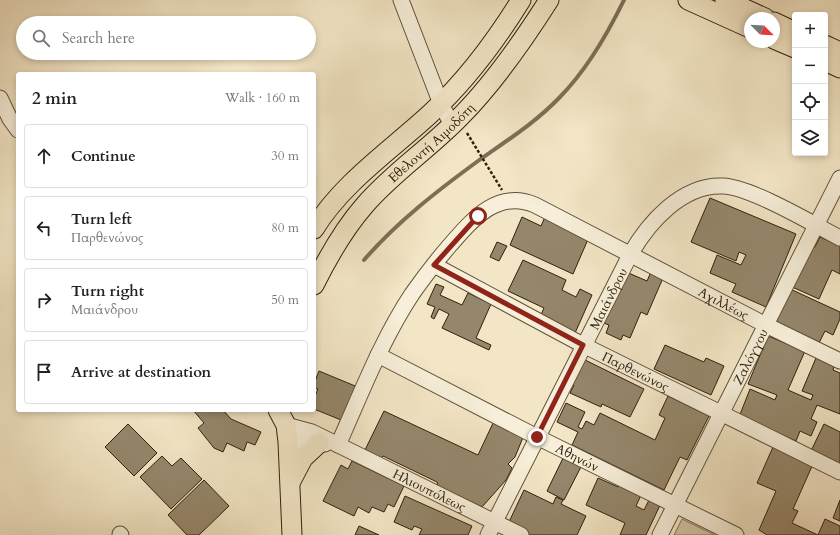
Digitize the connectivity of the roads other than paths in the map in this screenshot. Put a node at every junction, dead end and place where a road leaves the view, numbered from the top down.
1 (401, 0) edge
2 (521, 0) edge
3 (550, 0) edge
4 (688, 0) edge
5 (725, 0) edge
6 (752, 12) edge
7 (744, 25) edge
8 (780, 25) edge
9 (792, 31) edge
10 (780, 42) edge
11 (828, 46) edge
12 (792, 47) edge
13 (840, 52) edge
14 (828, 62) edge
15 (840, 68) edge
16 (0, 98) edge
17 (441, 104) junction
18 (455, 122) junction
19 (16, 126) edge
20 (840, 178) edge
21 (817, 226) junction
22 (316, 227) edge
23 (840, 238) edge
24 (630, 255) junction
25 (434, 265) junction
26 (316, 281) edge
27 (766, 325) junction
28 (583, 345) junction
29 (378, 355) junction
30 (840, 361) edge
31 (722, 415) junction
32 (286, 422) edge
33 (537, 437) junction
34 (318, 443) junction
35 (338, 445) junction
36 (840, 472) edge
37 (291, 481) junction
38 (676, 504) junction
39 (491, 528) edge
40 (292, 535) edge
41 (521, 535) edge
42 (660, 535) edge
43 (736, 535) edge

1 - 17 street
2 - 17 main road, Εθελοντή Αιμοδότη
3 - 18 main road, Εθελοντή Αιμοδότη
4 - 7 main road
5 - 6 main road
8 - 9 main road
10 - 12 main road
11 - 13 main road
14 - 15 main road
16 - 19 street
17 - 18 street
17 - 22 main road, Εθελοντή Αιμοδότη
18 - 26 main road, Εθελοντή Αιμοδότη
20 - 21 street, Ζαλόγγου
21 - 23 street, Μαιάνδρου
21 - 24 street, Μαιάνδρου
21 - 27 street, Ζαλόγγου
24 - 25 street, Αχιλλέως
24 - 27 street, Αχιλλέως
24 - 28 street, Μαιάνδρου
25 - 28 street, Παρθενώνος
25 - 29 street
27 - 30 street, Αχιλλέως
27 - 31 street, Ζαλόγγου
28 - 31 street, Παρθενώνος
28 - 33 street, Μαιάνδρου
29 - 33 street, Αθηνών
29 - 35 street
31 - 36 street, Παρθενώνος
31 - 38 street, Ζαλόγγου
32 - 34 street, Ηλιουπόλεως
32 - 35 street, Ηλιουπόλεως
32 - 37 main road
33 - 38 street, Αθηνών
33 - 39 street, Μαιάνδρου
34 - 35 street, Ηλιουπόλεως
34 - 37 main road
35 - 39 street, Ηλιουπόλεως
37 - 40 main road
38 - 42 street, Ζαλόγγου
38 - 43 street, Αθηνών
39 - 41 street, Ηλιουπόλεως

